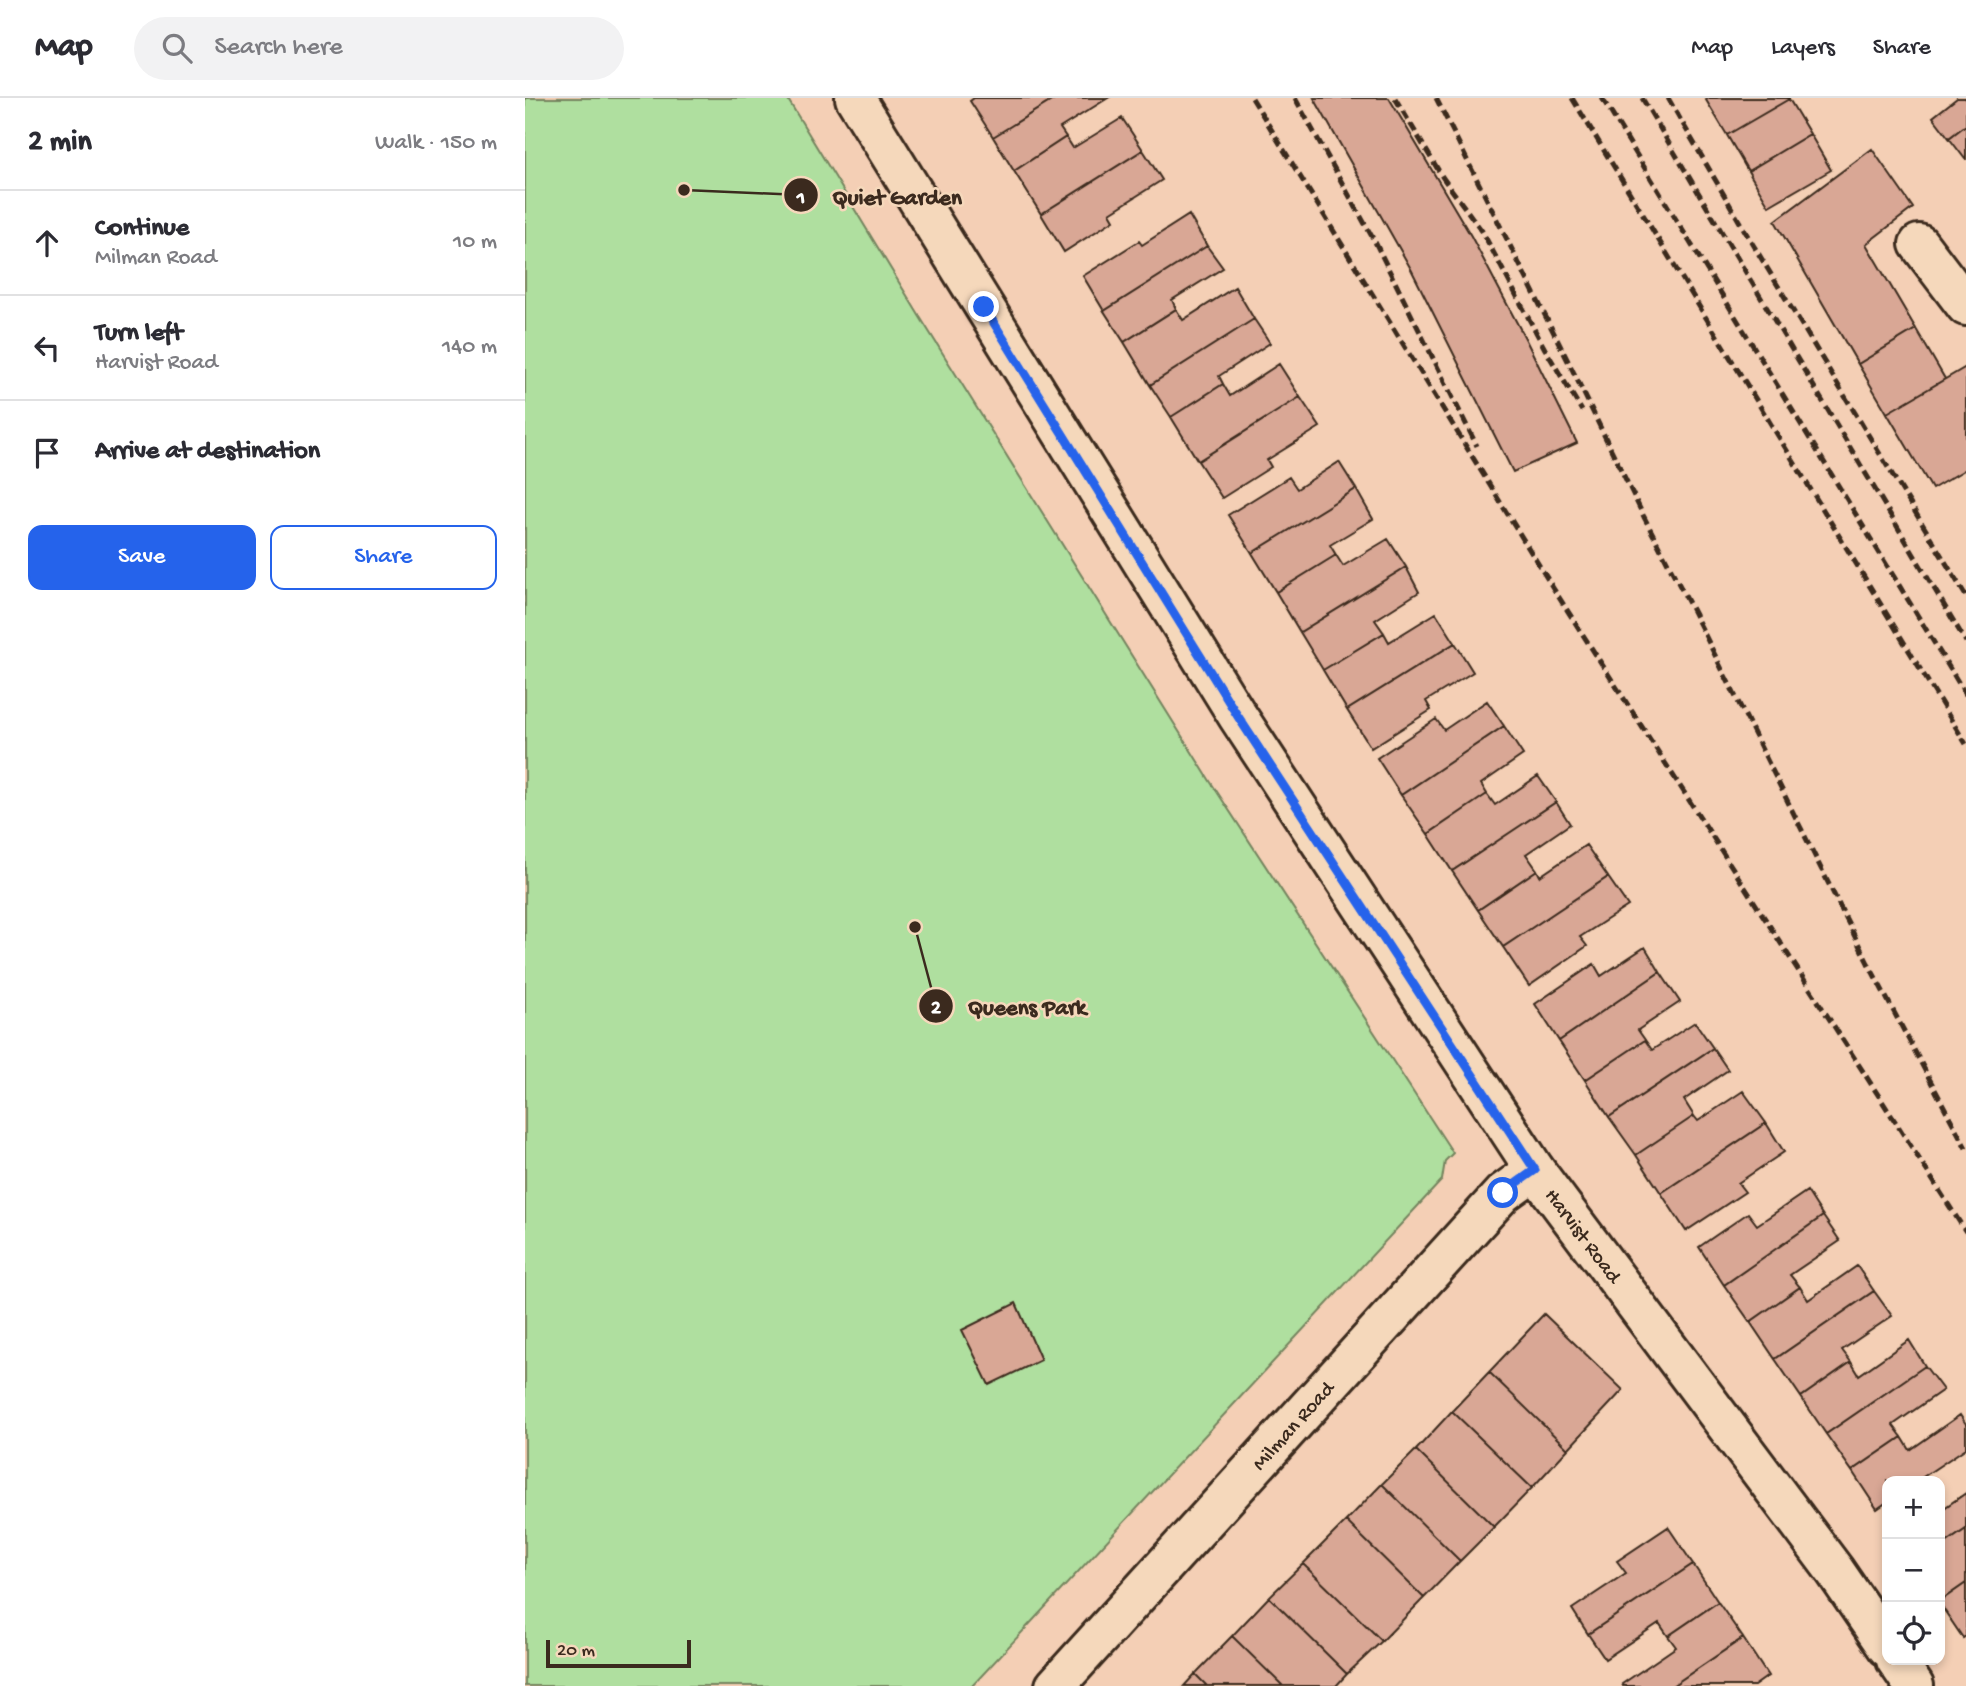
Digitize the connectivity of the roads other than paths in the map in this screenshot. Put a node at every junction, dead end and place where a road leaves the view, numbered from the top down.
1 (855, 98) edge
2 (1919, 244) dead end
3 (1966, 306) edge
4 (1535, 1170) junction
5 (1882, 1640) edge
6 (1899, 1665) edge
7 (1089, 1672) edge
8 (1055, 1686) edge
9 (1914, 1686) edge

1 - 4 main road, Harvist Road
2 - 3 main road
4 - 5 main road, Harvist Road
4 - 7 main road, Milman Road
6 - 9 main road
7 - 8 main road, Milman Road

